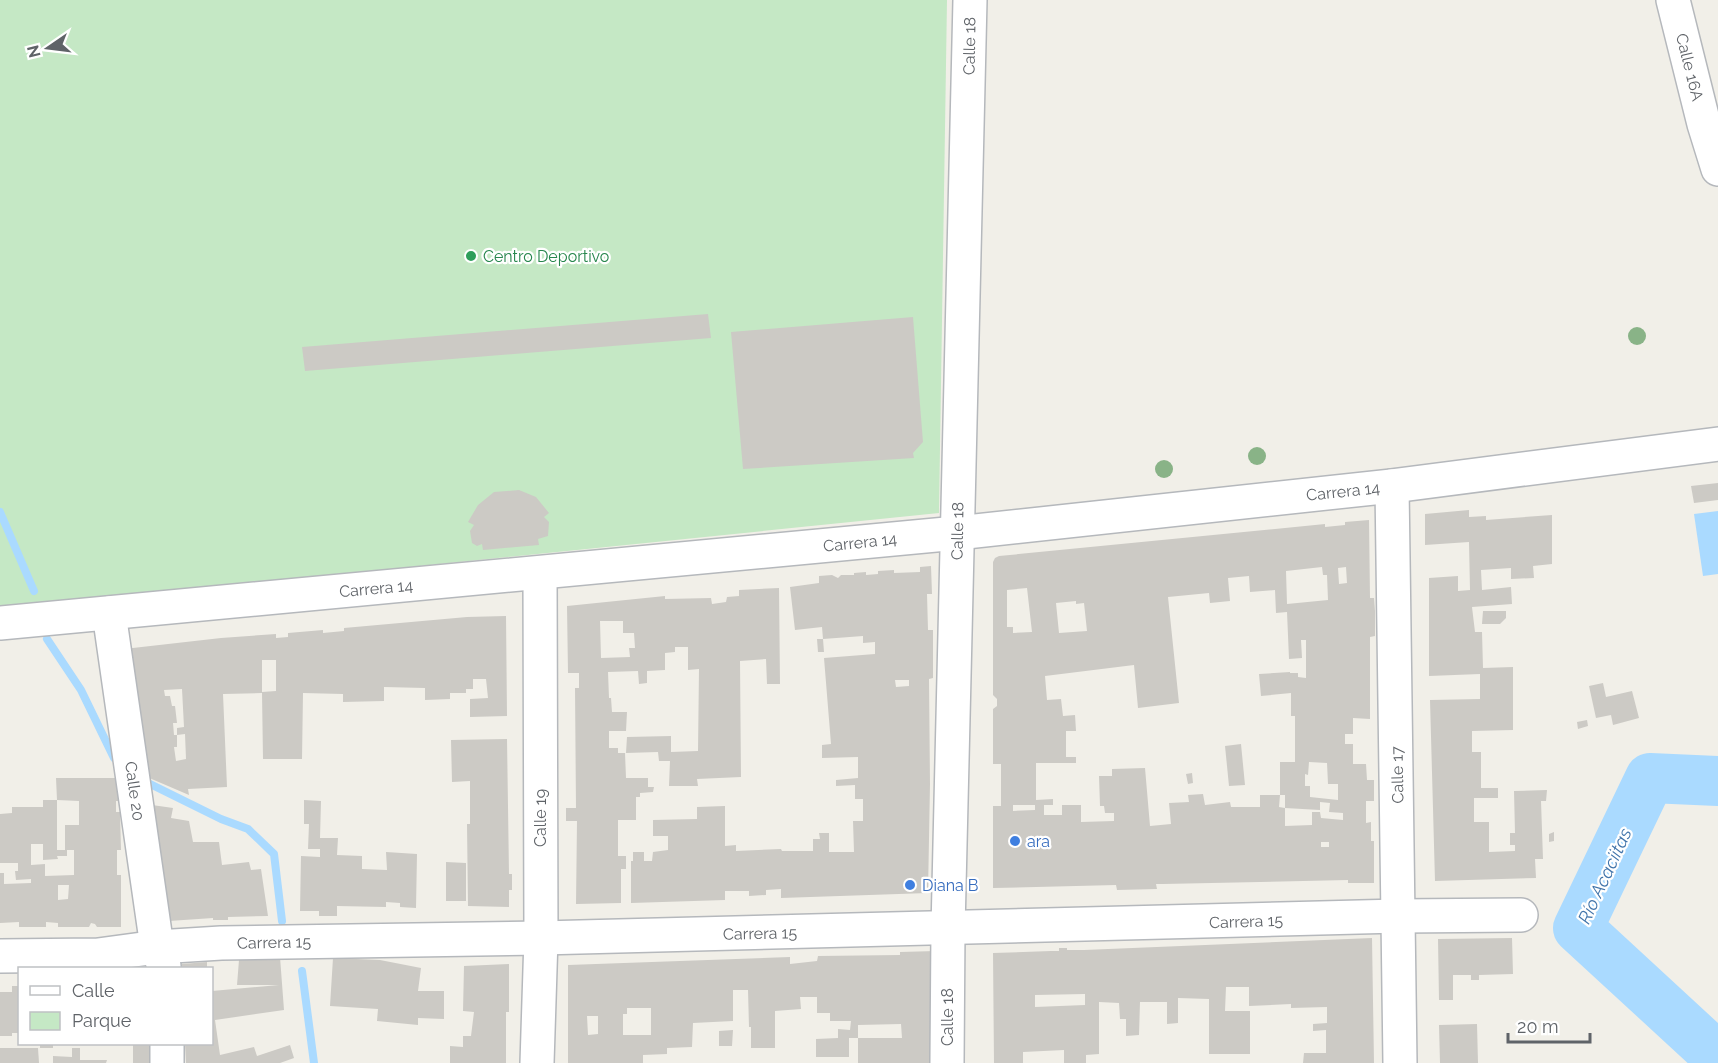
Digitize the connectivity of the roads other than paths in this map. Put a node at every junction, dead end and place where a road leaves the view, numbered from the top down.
1 (970, 0) edge
2 (1673, 0) edge
3 (1718, 169) edge
4 (1718, 444) edge
5 (1392, 486) junction
6 (957, 532) junction
7 (540, 573) junction
8 (109, 613) junction
9 (0, 623) edge
10 (1521, 915) dead end
11 (1399, 916) junction
12 (948, 929) junction
13 (541, 938) junction
14 (0, 956) edge
15 (161, 958) edge
16 (166, 1045) edge
17 (167, 1063) edge
18 (537, 1063) edge
19 (947, 1063) edge
20 (1400, 1063) edge

1 - 6 street, Calle 18
2 - 3 street, Calle 16A
4 - 5 street, Carrera 14
5 - 6 street, Carrera 14
5 - 11 street, Calle 17
6 - 7 street, Carrera 14
6 - 12 street, Calle 18
7 - 8 street, Carrera 14
7 - 13 street, Calle 19
8 - 9 street, Carrera 14
8 - 15 street, Calle 20
10 - 11 street, Carrera 15
11 - 12 street, Carrera 15
11 - 20 street, Calle 17
12 - 13 street, Carrera 15
12 - 19 street, Calle 18
13 - 15 street, Carrera 15
13 - 18 street, Calle 19
14 - 15 street, Carrera 15
16 - 17 street

